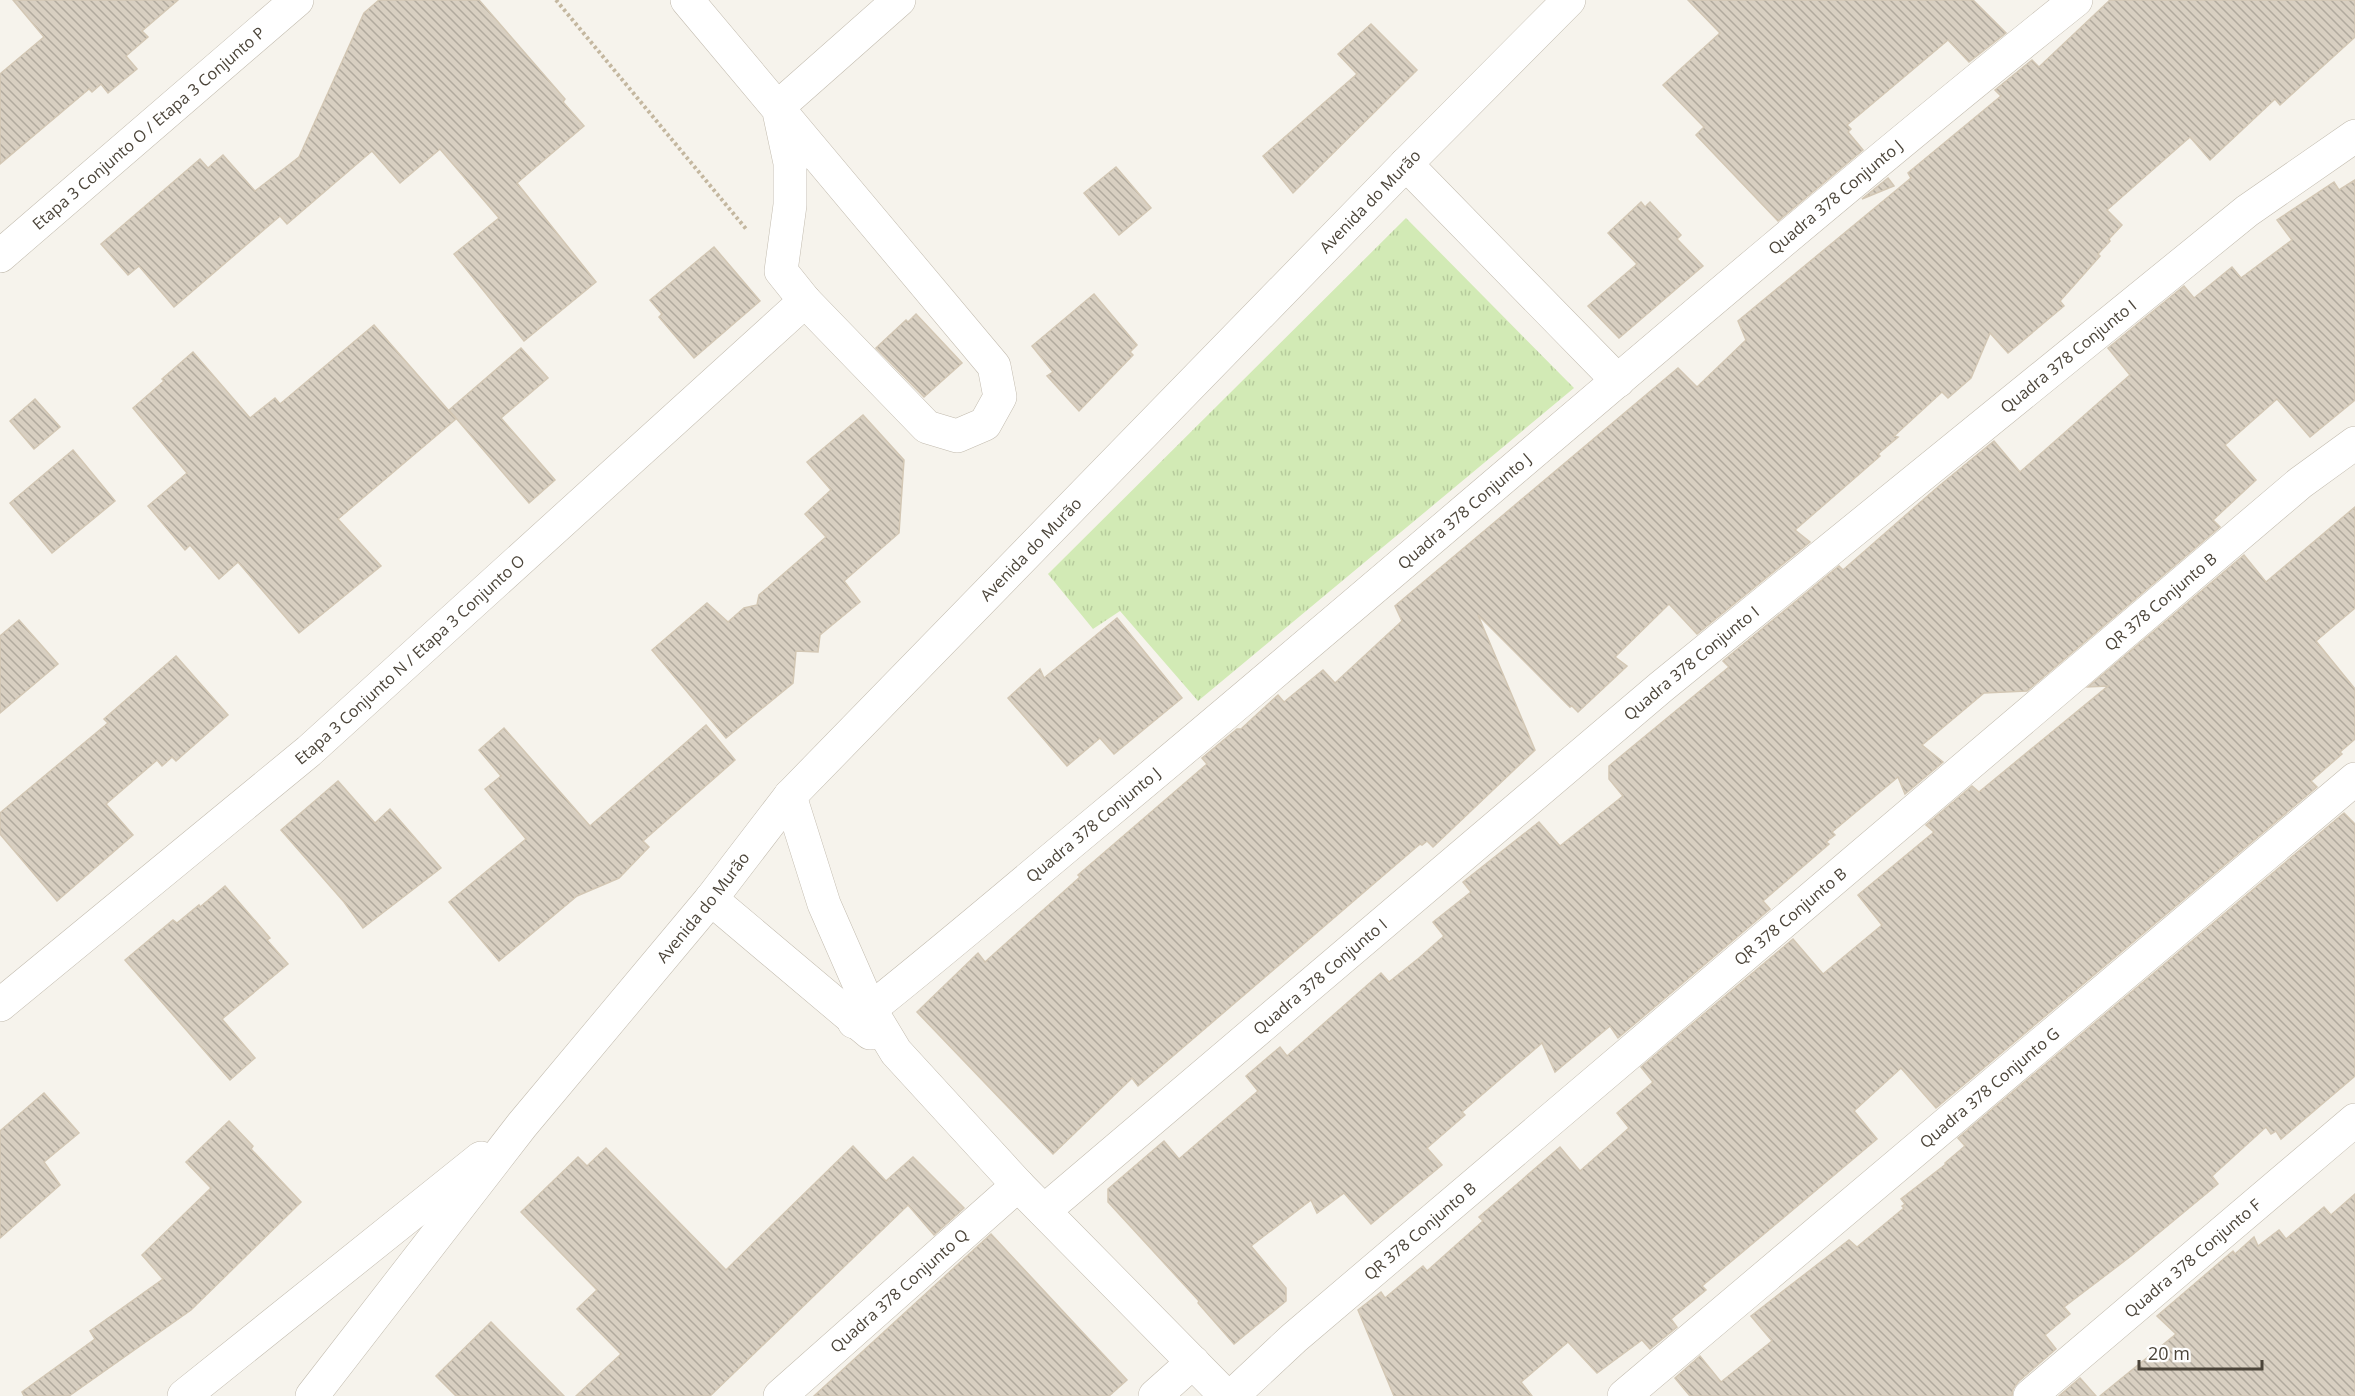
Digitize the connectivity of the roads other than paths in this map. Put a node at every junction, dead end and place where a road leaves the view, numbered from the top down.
1 (297, 0) edge
2 (687, 0) edge
3 (898, 0) edge
4 (1569, 0) edge
5 (2076, 0) edge
6 (778, 107) junction
7 (2355, 136) edge
8 (1406, 164) junction
9 (0, 256) edge
10 (805, 301) junction
11 (1618, 381) junction
12 (2355, 443) edge
13 (2355, 779) edge
14 (790, 796) junction
15 (711, 899) junction
16 (0, 1005) edge
17 (862, 1016) junction
18 (2355, 1120) edge
19 (522, 1125) junction
20 (1018, 1185) junction
21 (1044, 1212) junction
22 (1193, 1362) junction
23 (184, 1396) edge
24 (312, 1396) edge
25 (780, 1396) edge
26 (1155, 1396) edge
27 (1226, 1396) edge
28 (1232, 1396) edge
29 (1624, 1396) edge
30 (2030, 1396) edge

1 - 9 street, Etapa 3 Conjunto O / Etapa 3 Conjunto P
2 - 6 street
3 - 6 street
4 - 8 street, Avenida do Murão
5 - 11 street, Quadra 378 Conjunto J
6 - 10 street
6 - 10 street
7 - 21 street, Quadra 378 Conjunto I
8 - 11 street
8 - 14 street, Avenida do Murão
10 - 16 street, Etapa 3 Conjunto N / Etapa 3 Conjunto O
11 - 17 street, Quadra 378 Conjunto J
12 - 28 street, QR 378 Conjunto B
13 - 29 street, Quadra 378 Conjunto G
14 - 15 street, Avenida do Murão
14 - 17 street
15 - 17 street
15 - 19 street, Avenida do Murão
17 - 20 street
18 - 30 street, Quadra 378 Conjunto F
19 - 23 street
19 - 24 street
20 - 21 street
20 - 25 street, Quadra 378 Conjunto Q
21 - 22 street
22 - 26 street
22 - 27 street

